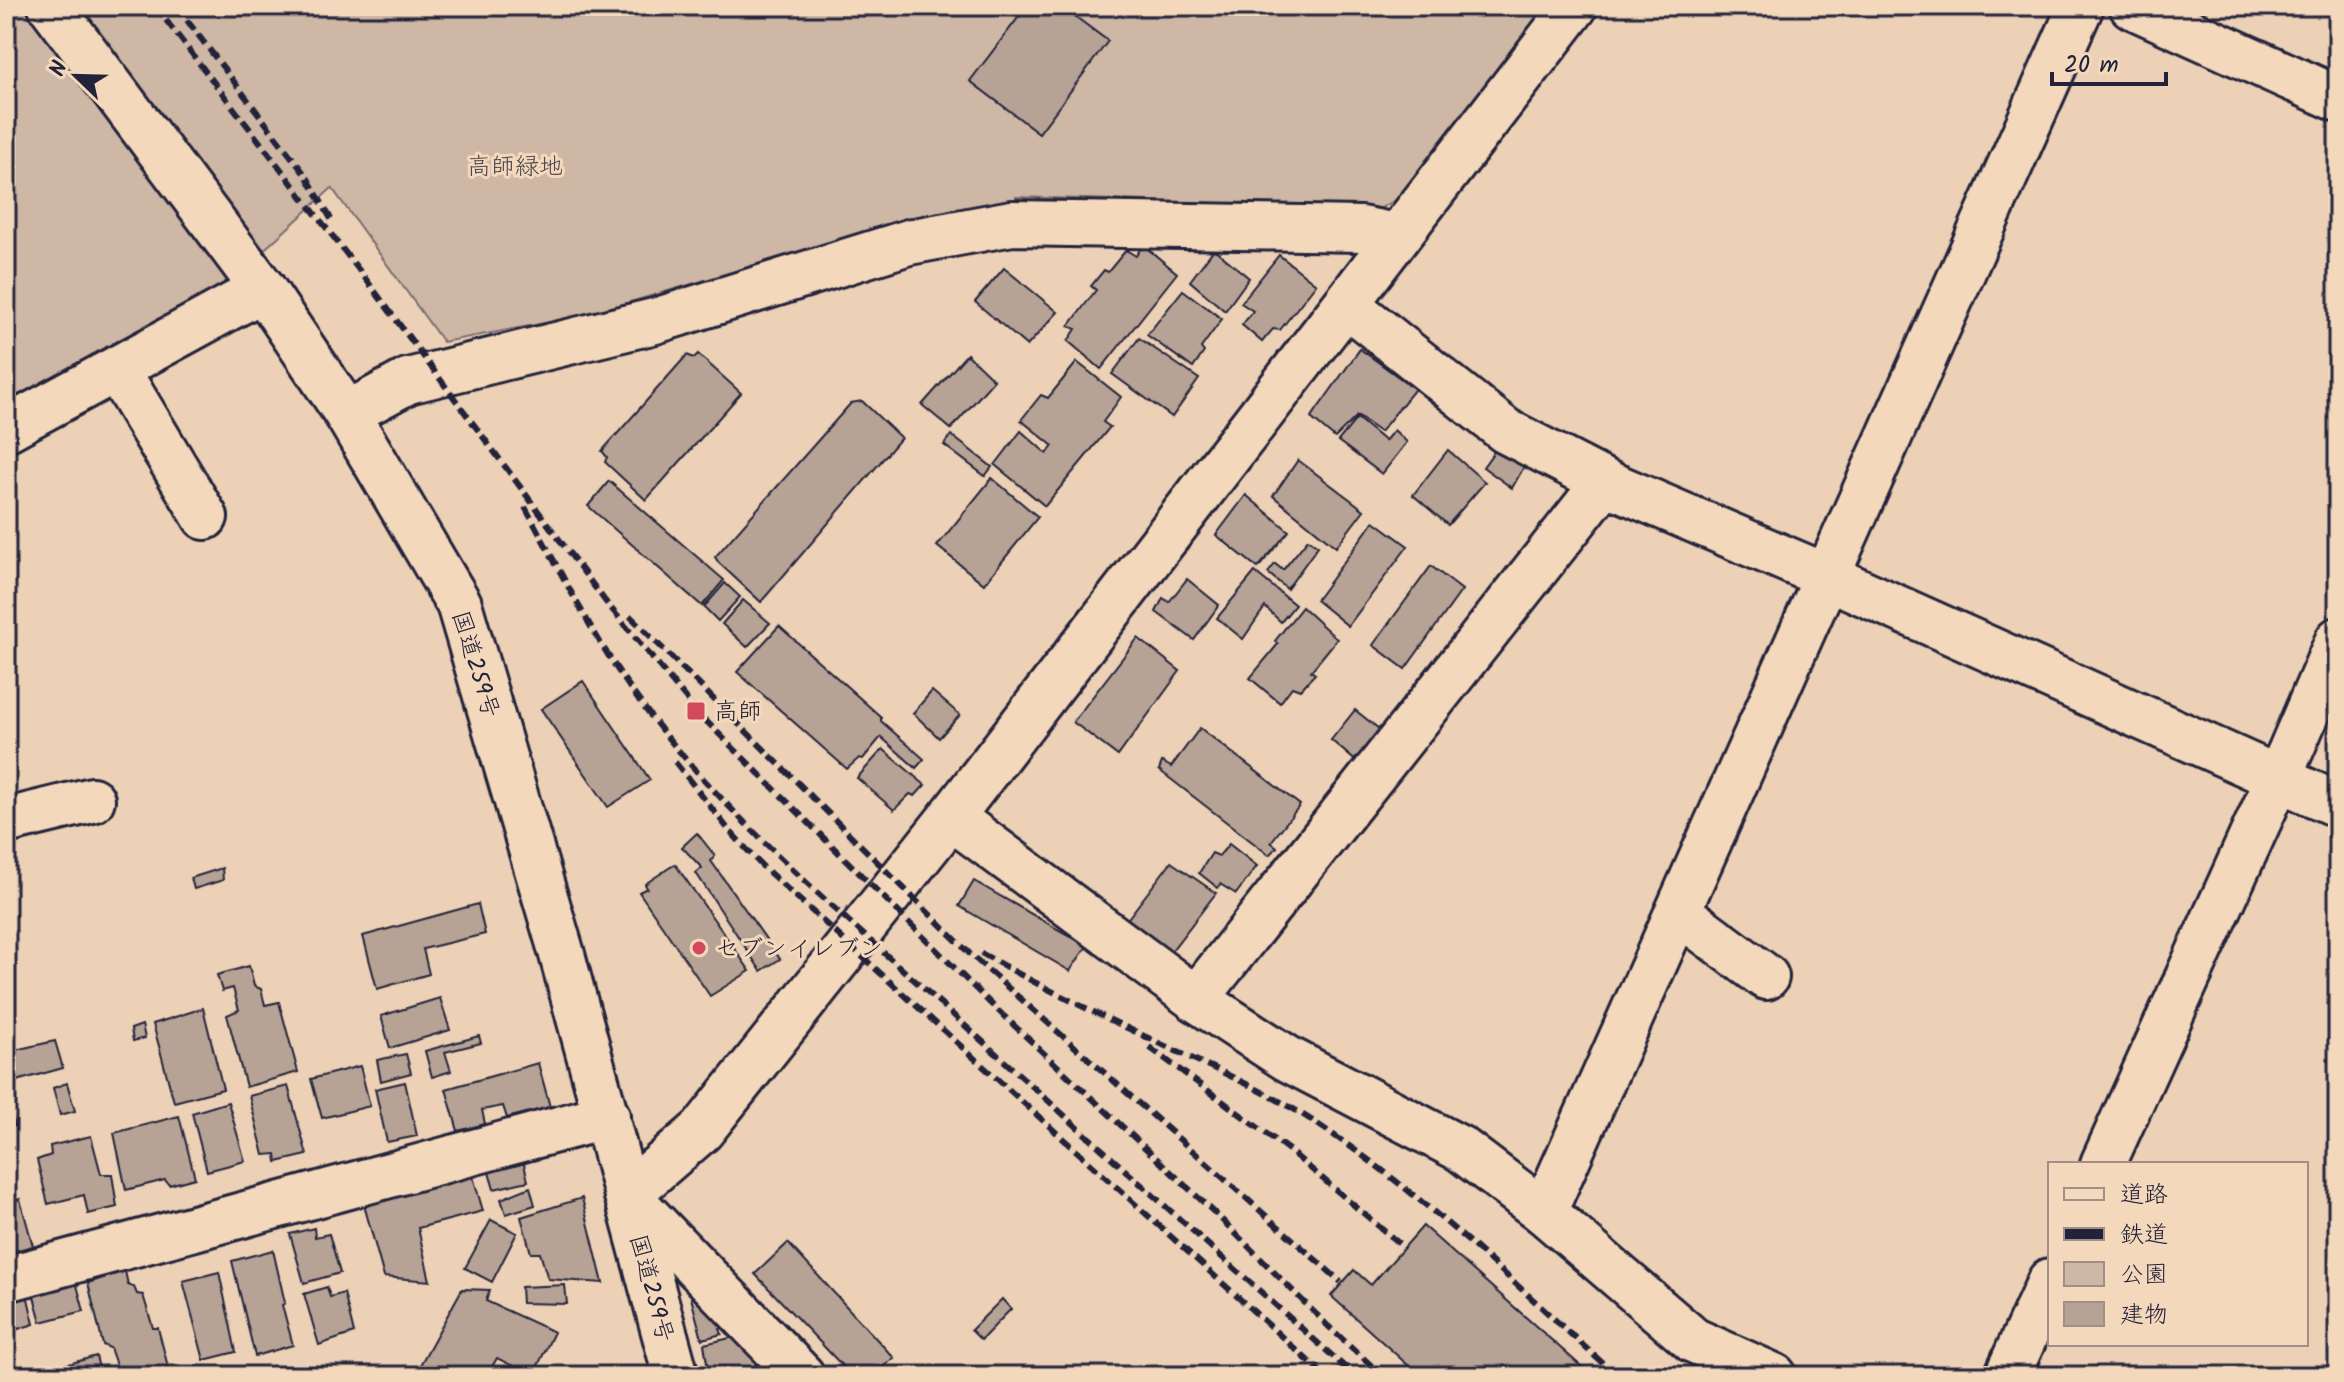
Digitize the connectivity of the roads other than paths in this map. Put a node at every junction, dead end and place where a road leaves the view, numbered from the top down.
1 (51, 6) edge
2 (1575, 6) edge
3 (2081, 6) edge
4 (2132, 6) edge
5 (2338, 99) edge
6 (1396, 236) junction
7 (263, 289) junction
8 (1347, 305) junction
9 (117, 370) junction
10 (347, 414) junction
11 (6, 429) edge
12 (1605, 482) junction
13 (205, 517) dead end
14 (1828, 577) junction
15 (2338, 640) edge
16 (2277, 777) junction
17 (92, 800) dead end
18 (2338, 805) edge
19 (951, 817) junction
20 (6, 821) edge
21 (1678, 912) junction
22 (1766, 977) dead end
23 (1196, 999) junction
24 (607, 1116) junction
25 (2104, 1162) edge
26 (627, 1195) junction
27 (1544, 1212) junction
28 (6, 1279) edge
29 (2048, 1285) edge
30 (676, 1376) edge
31 (802, 1376) edge
32 (1774, 1376) edge
33 (2007, 1376) edge

1 - 7 main road, 国道259号
2 - 6 main road
3 - 14 main road
4 - 5 main road
6 - 8 main road
6 - 10 main road
7 - 9 main road
7 - 10 main road, 国道259号
8 - 12 main road
8 - 19 main road
9 - 11 main road
9 - 13 main road
10 - 24 main road, 国道259号
12 - 14 main road
12 - 23 main road
14 - 16 main road
14 - 21 main road
15 - 16 main road
16 - 18 main road
16 - 25 main road
17 - 20 main road
19 - 23 main road
19 - 26 main road
21 - 22 main road
21 - 27 main road
23 - 27 main road
24 - 26 main road, 国道259号
24 - 28 main road
26 - 30 main road, 国道259号
26 - 31 main road
27 - 32 main road
29 - 33 main road

